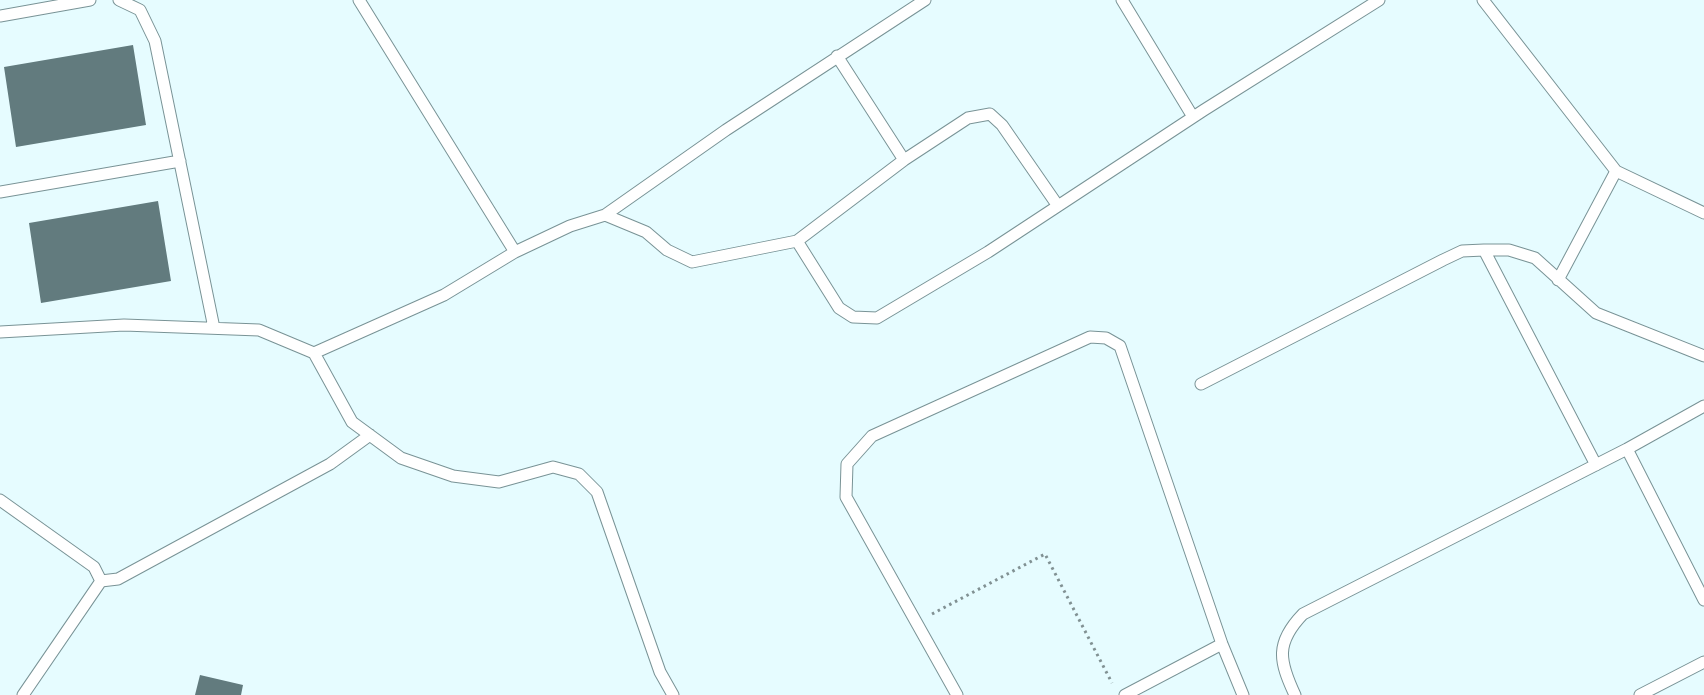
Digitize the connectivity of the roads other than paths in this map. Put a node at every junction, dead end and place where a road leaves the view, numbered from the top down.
1 (90, 0) edge
2 (119, 0) edge
3 (359, 0) edge
4 (925, 0) edge
5 (1122, 0) edge
6 (1379, 0) edge
7 (1483, 0) edge
8 (0, 16) edge
9 (836, 56) junction
10 (1193, 117) junction
11 (904, 160) junction
12 (180, 161) junction
13 (1616, 171) junction
14 (0, 192) edge
15 (1058, 206) junction
16 (1704, 213) edge
17 (605, 215) junction
18 (796, 241) junction
19 (1484, 250) junction
20 (515, 252) junction
21 (1558, 280) junction
22 (214, 328) junction
23 (0, 332) edge
24 (314, 353) junction
25 (1704, 356) edge
26 (1201, 384) dead end
27 (1704, 406) edge
28 (370, 435) junction
29 (1628, 449) junction
30 (1596, 465) junction
31 (0, 500) edge
32 (102, 581) junction
33 (1704, 600) edge
34 (1222, 644) junction
35 (1704, 662) edge
36 (23, 695) edge
37 (673, 695) edge
38 (957, 695) edge
39 (1125, 695) edge
40 (1243, 695) edge
41 (1295, 695) edge
42 (1640, 695) edge

1 - 8 lane
2 - 12 lane
3 - 20 lane
4 - 9 lane
5 - 10 lane
6 - 10 lane
7 - 13 lane
9 - 11 lane
9 - 17 lane
10 - 15 lane
11 - 15 lane
11 - 18 lane
12 - 14 lane
12 - 22 lane
13 - 16 lane
13 - 21 lane
15 - 18 lane
17 - 18 lane
17 - 20 lane
19 - 21 lane
19 - 26 lane
19 - 30 lane
20 - 24 lane
21 - 25 lane
22 - 23 lane
22 - 24 lane
24 - 28 lane
27 - 29 lane
28 - 32 lane
28 - 37 lane
29 - 30 lane
29 - 33 lane
30 - 41 lane
31 - 32 lane
32 - 36 lane
34 - 38 lane
34 - 39 lane
34 - 40 lane
35 - 42 lane

